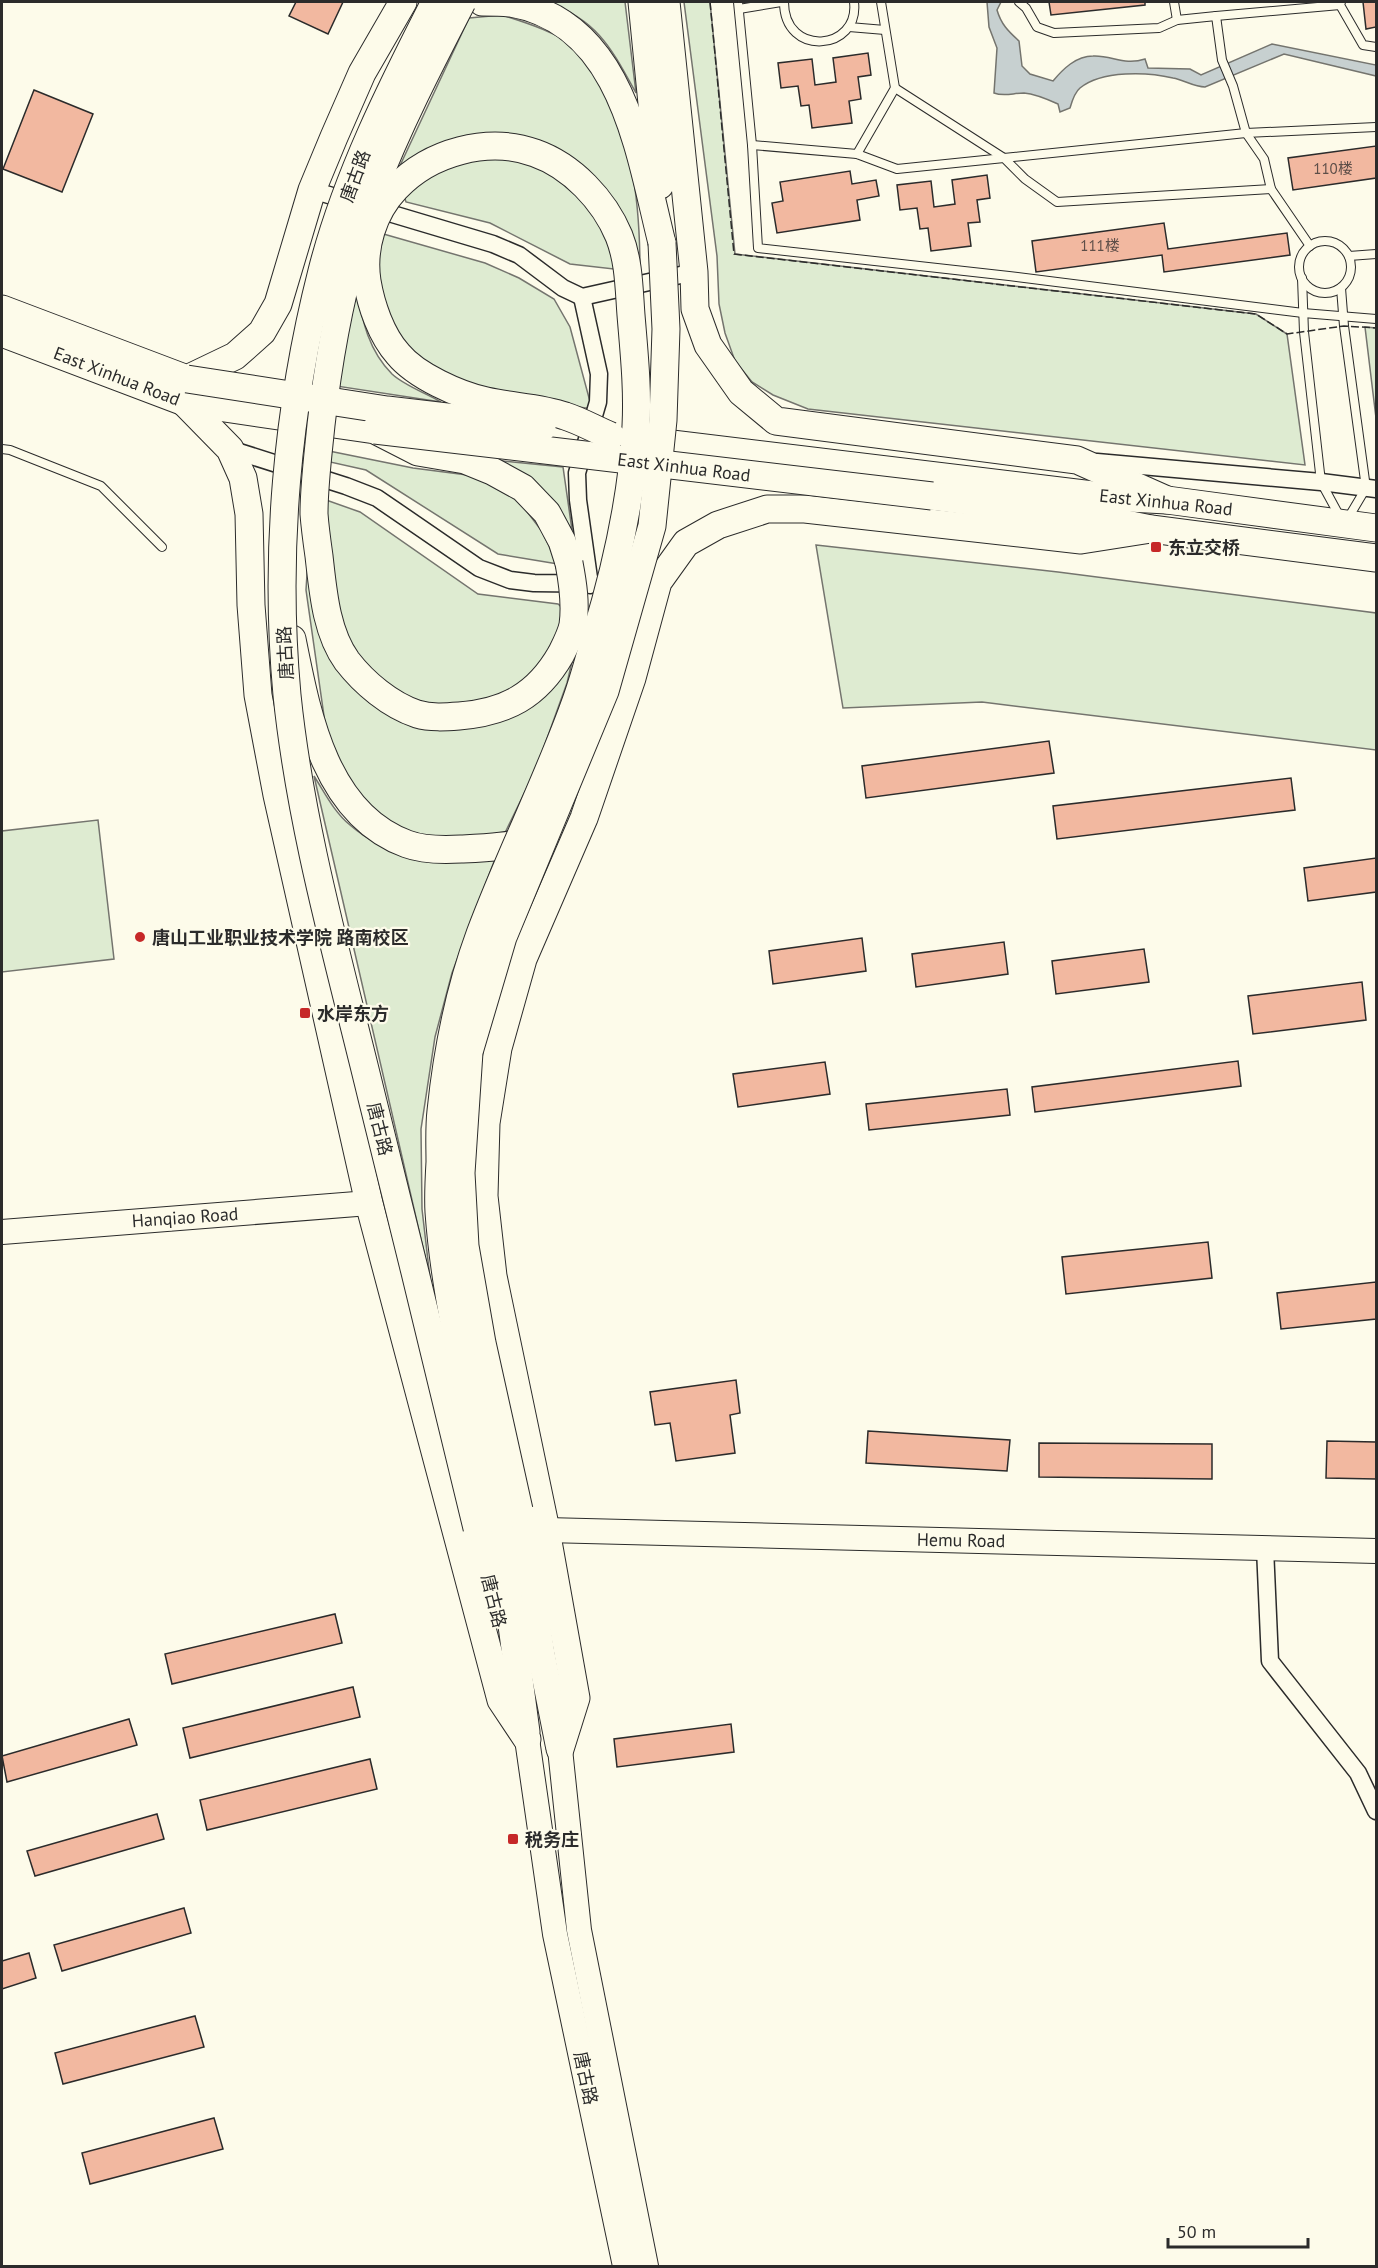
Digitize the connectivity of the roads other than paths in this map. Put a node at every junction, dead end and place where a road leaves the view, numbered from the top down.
1 (403, 2) edge
2 (435, 2) edge
3 (462, 2) edge
4 (481, 2) edge
5 (642, 2) edge
6 (666, 2) edge
7 (782, 2) edge
8 (854, 2) edge
9 (881, 2) edge
10 (1019, 2) edge
11 (1174, 2) edge
12 (1340, 3) edge
13 (739, 5) edge
14 (1027, 5) edge
15 (1216, 16) junction
16 (1177, 20) junction
17 (849, 27) junction
18 (885, 30) junction
19 (1377, 47) edge
20 (362, 73) junction
21 (895, 88) junction
22 (1377, 127) edge
23 (1246, 134) junction
24 (752, 145) junction
25 (857, 154) junction
26 (1004, 158) junction
27 (1271, 189) junction
28 (312, 190) junction
29 (662, 243) junction
30 (1310, 246) junction
31 (1377, 254) edge
32 (1349, 256) junction
33 (694, 272) junction
34 (1302, 278) junction
35 (1341, 288) junction
36 (582, 297) junction
37 (2, 309) edge
38 (1304, 313) junction
39 (1342, 315) junction
40 (1377, 320) edge
41 (2, 333) edge
42 (186, 390) junction
43 (375, 430) junction
44 (611, 436) junction
45 (2, 449) edge
46 (230, 449) junction
47 (1077, 460) junction
48 (1321, 482) junction
49 (933, 486) junction
50 (1371, 488) edge
51 (1167, 500) junction
52 (1344, 524) junction
53 (1377, 528) edge
54 (1151, 529) junction
55 (162, 547) dead end
56 (1377, 558) edge
57 (658, 582) junction
58 (590, 585) junction
59 (283, 594) junction
60 (584, 818) junction
61 (369, 1203) junction
62 (2, 1232) edge
63 (498, 1519) junction
64 (546, 1530) junction
65 (1265, 1548) junction
66 (1377, 1551) edge
67 (527, 1740) junction
68 (560, 1749) junction
69 (1377, 1811) edge
70 (625, 2266) edge
71 (646, 2266) edge

1 - 20 main road
2 - 59 main road, 唐古路, bridge
3 - 43 main road, bridge
4 - 20 main road
4 - 29 main road
5 - 29 main road, 唐古路
6 - 33 main road
7 - 13 lane
7 - 17 lane
8 - 17 lane
9 - 18 lane
10 - 14 lane
11 - 16 lane
12 - 15 lane
12 - 19 lane
13 - 24 lane
14 - 16 lane
15 - 16 lane
15 - 23 lane
17 - 18 lane
18 - 21 lane
20 - 28 main road
21 - 25 lane
21 - 26 lane
22 - 23 lane
23 - 26 lane
23 - 27 lane
24 - 25 lane
24 - 38 lane
25 - 26 lane
26 - 27 lane
27 - 30 lane
28 - 36 street
28 - 42 main road
29 - 63 main road, 唐古路, bridge
30 - 32 lane
30 - 34 lane
31 - 32 lane
32 - 35 lane
33 - 36 street
33 - 47 main road
34 - 35 lane
34 - 38 lane
35 - 39 lane
36 - 58 street
37 - 42 main road, East Xinhua Road
38 - 39 lane
38 - 48 lane
39 - 40 lane
39 - 50 lane
41 - 42 main road, East Xinhua Road
42 - 43 main road, East Xinhua Road, bridge
42 - 44 main road, East Xinhua Road, bridge
42 - 46 main road
43 - 49 main road, East Xinhua Road, bridge
44 - 49 main road, East Xinhua Road, bridge
44 - 63 main road, bridge
45 - 55 lane
46 - 58 street
46 - 61 main road
47 - 48 street
47 - 51 main road
48 - 50 street
48 - 52 lane
49 - 51 main road, East Xinhua Road
49 - 54 main road, East Xinhua Road
50 - 52 lane
51 - 52 main road, East Xinhua Road
52 - 53 main road, East Xinhua Road
54 - 56 main road, East Xinhua Road
54 - 57 main road
57 - 58 street
57 - 60 main road
59 - 60 main road
59 - 63 main road, 唐古路, bridge
60 - 64 main road
61 - 62 street, Hanqiao Road
61 - 67 main road
63 - 67 main road
63 - 68 main road, 唐古路
64 - 65 street, Hemu Road
64 - 68 main road
65 - 66 street, Hemu Road
65 - 69 street
67 - 70 street, 唐古路
68 - 71 street, 唐古路

